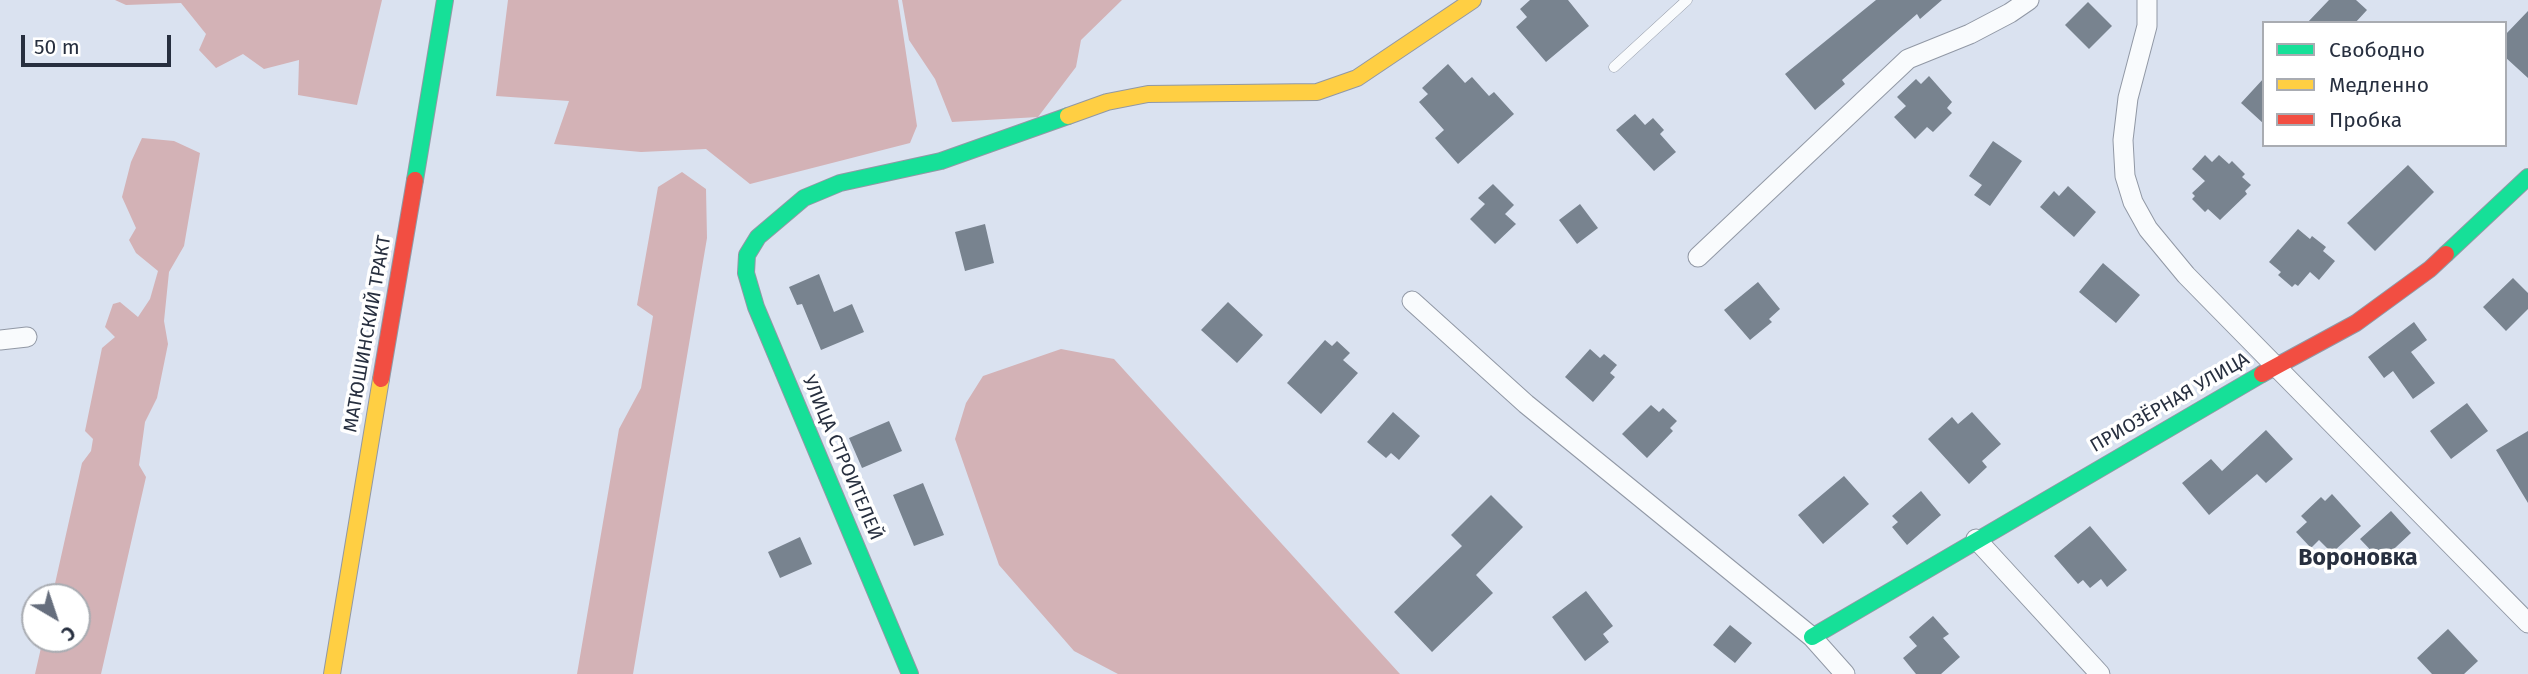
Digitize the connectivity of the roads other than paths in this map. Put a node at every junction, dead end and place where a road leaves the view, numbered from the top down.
1 (445, 0) edge
2 (1473, 0) edge
3 (1687, 0) edge
4 (2029, 0) edge
5 (2147, 0) edge
6 (1614, 67) dead end
7 (2528, 177) edge
8 (1698, 257) dead end
9 (1412, 301) dead end
10 (27, 337) dead end
11 (0, 340) edge
12 (2275, 366) junction
13 (1976, 539) junction
14 (2528, 623) edge
15 (1812, 637) junction
16 (332, 674) edge
17 (910, 674) edge
18 (1845, 674) edge
19 (2100, 674) edge

1 - 16 street, МАТЮШИНСКИЙ ТРАКТ
2 - 17 street, УЛИЦА СТРОИТЕЛЕЙ
3 - 6 lane
4 - 8 street
5 - 12 street
7 - 12 street, ПРИОЗЁРНАЯ УЛИЦА
9 - 15 street
10 - 11 street
12 - 13 street, ПРИОЗЁРНАЯ УЛИЦА
12 - 14 street
13 - 15 street, ПРИОЗЁРНАЯ УЛИЦА
13 - 19 street
15 - 18 street

